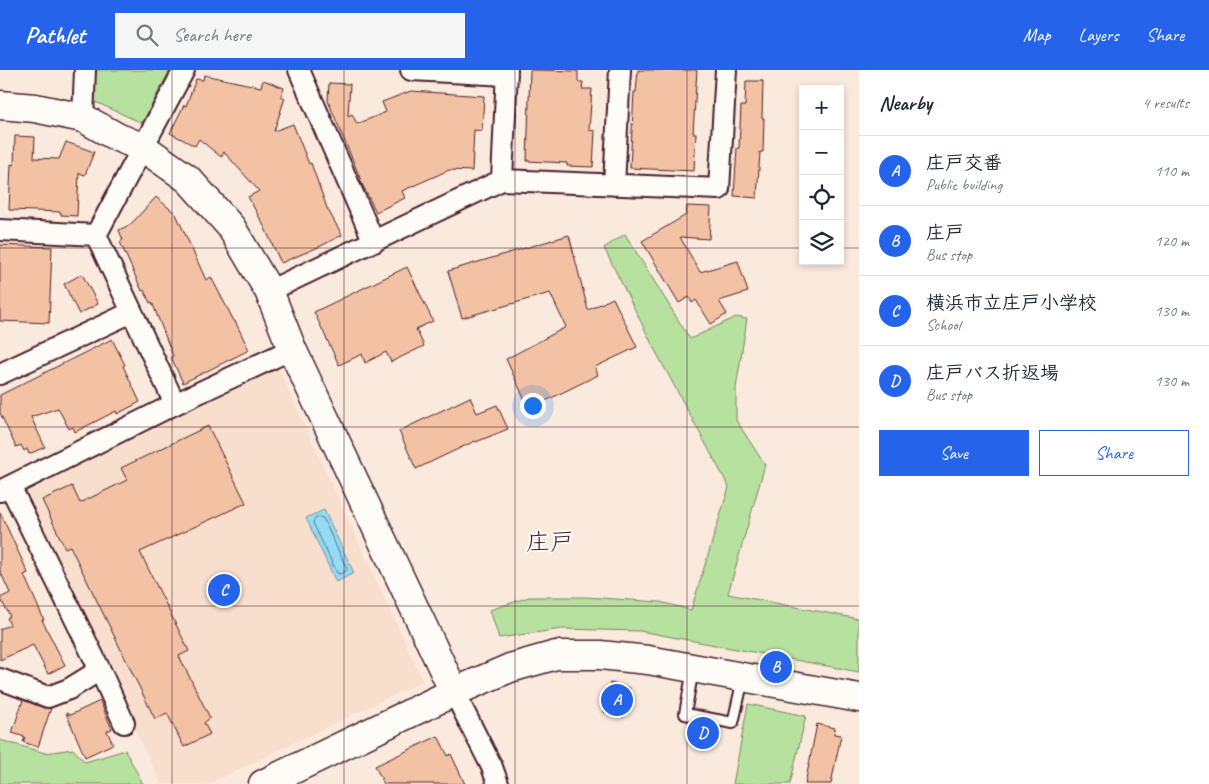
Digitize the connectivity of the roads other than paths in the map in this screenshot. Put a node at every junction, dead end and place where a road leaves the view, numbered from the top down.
1 (85, 70) edge
2 (184, 70) edge
3 (299, 70) edge
4 (411, 70) edge
5 (620, 70) edge
6 (726, 70) edge
7 (507, 72) edge
8 (0, 105) edge
9 (83, 118) junction
10 (144, 148) junction
11 (502, 180) junction
12 (614, 185) junction
13 (0, 230) edge
14 (96, 235) junction
15 (374, 242) junction
16 (269, 291) junction
17 (132, 312) junction
18 (292, 349) junction
19 (0, 374) edge
20 (175, 404) junction
21 (5, 488) edge
22 (693, 669) junction
23 (100, 670) junction
24 (743, 678) junction
25 (0, 679) edge
26 (454, 692) junction
27 (859, 698) edge
28 (124, 723) dead end
29 (263, 784) edge
30 (498, 784) edge

1 - 9 street
2 - 10 street
3 - 15 street
4 - 7 street
5 - 12 street
6 - 12 street
7 - 11 street
8 - 9 street
9 - 10 street
10 - 14 street
10 - 16 street
11 - 12 street
11 - 15 street
13 - 14 street
14 - 17 street
15 - 16 street
16 - 18 street
17 - 19 street
17 - 20 street
18 - 20 street
18 - 26 street
20 - 21 street
21 - 23 street
22 - 24 street
22 - 24 lane
22 - 26 street
23 - 25 street
23 - 28 street
24 - 27 street
26 - 29 street
26 - 30 street

